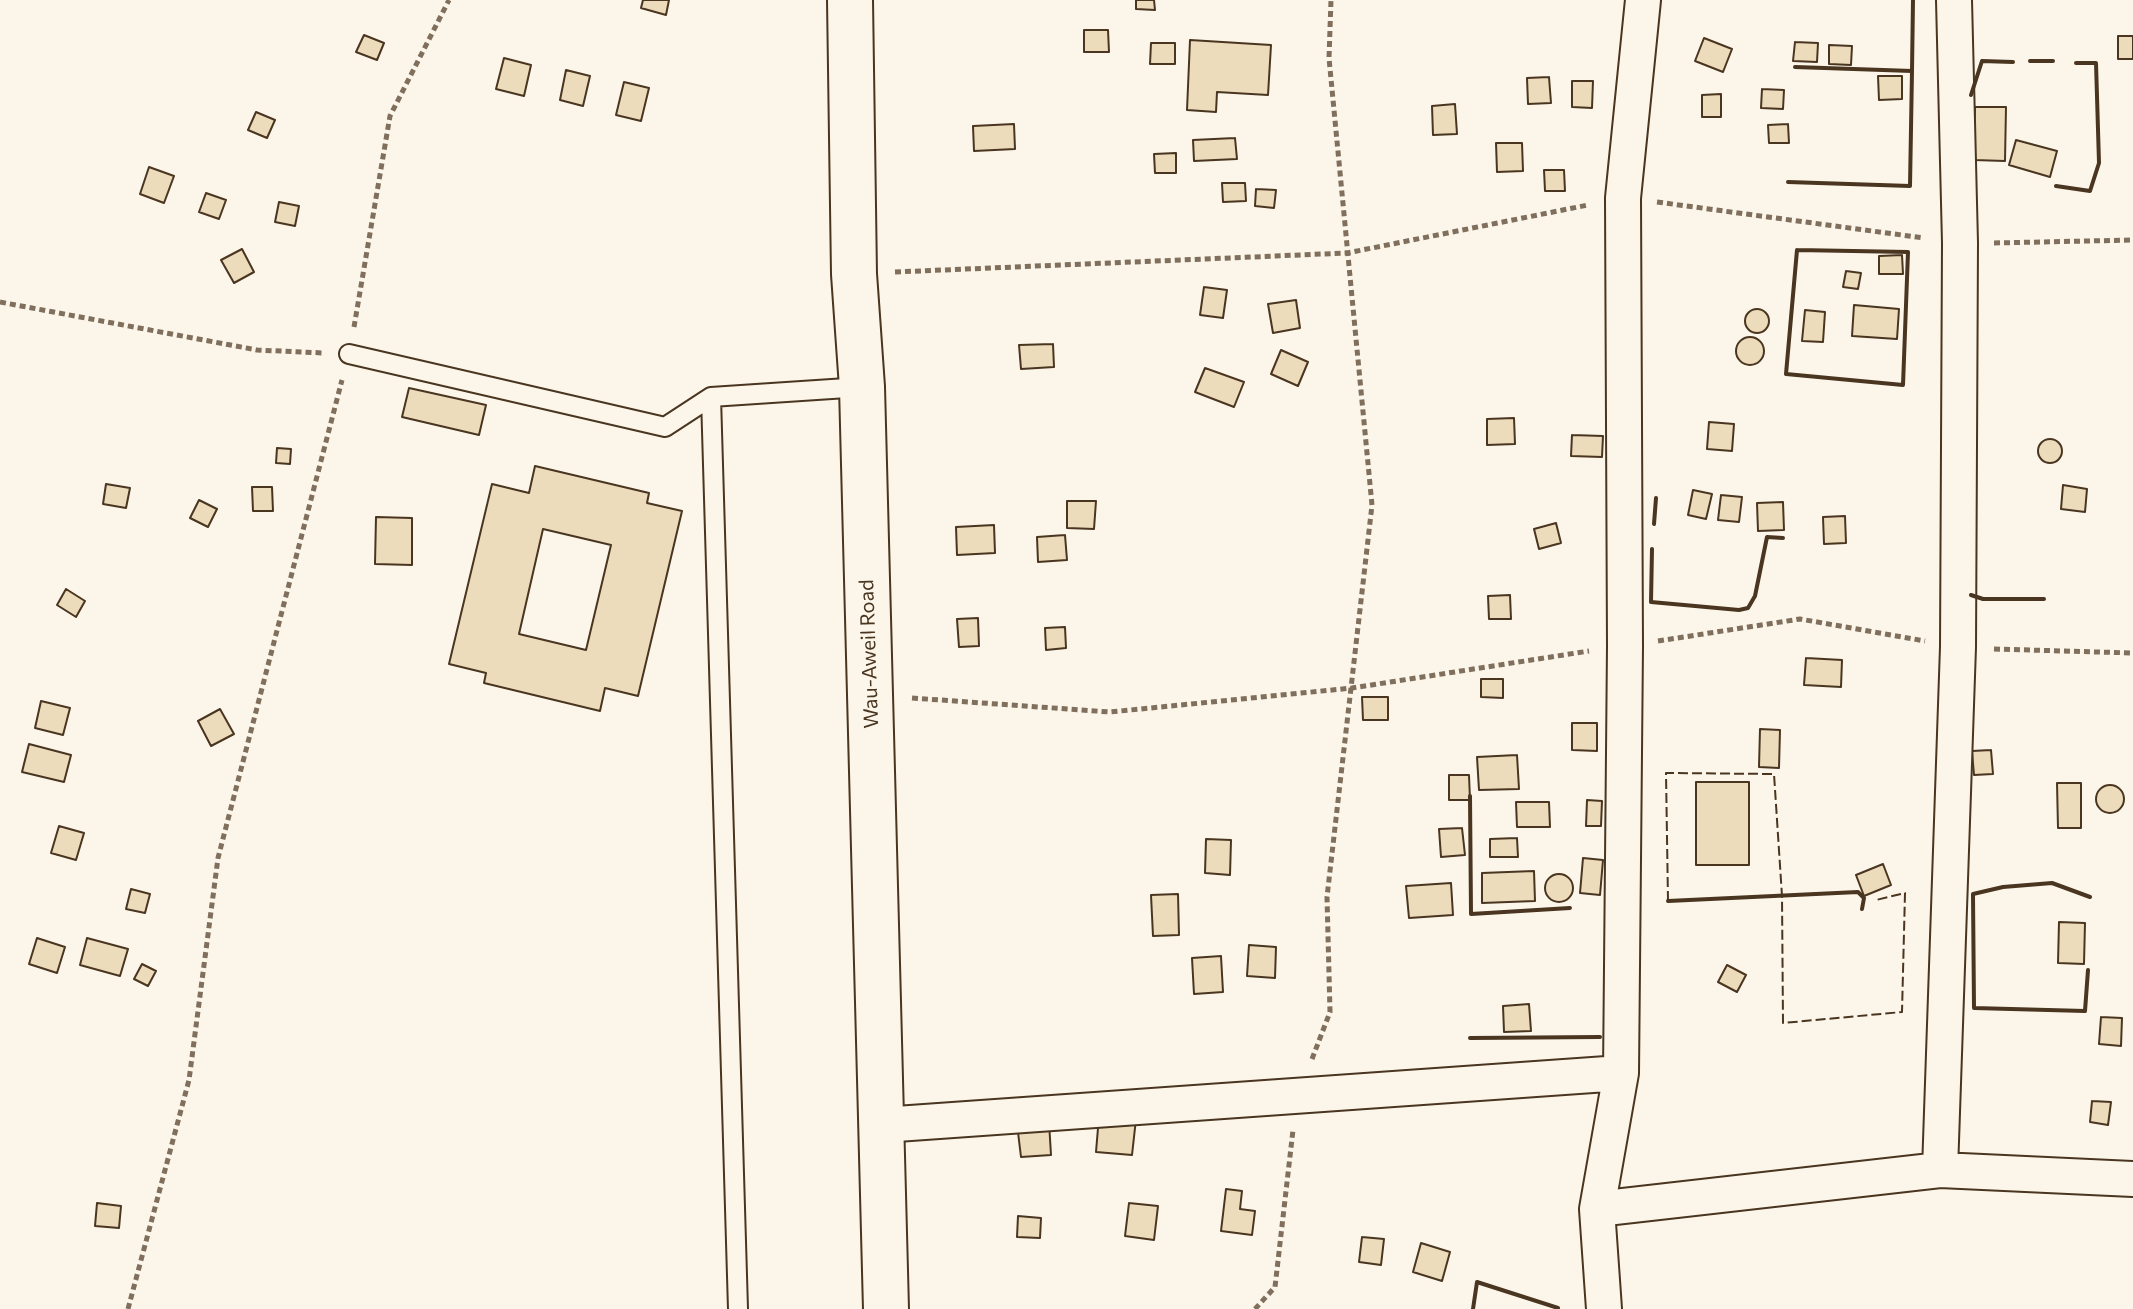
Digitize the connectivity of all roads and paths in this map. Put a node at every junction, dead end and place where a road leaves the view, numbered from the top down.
1 (449, 0) edge
2 (850, 0) edge
3 (1331, 0) edge
4 (1643, 0) edge
5 (1954, 0) edge
6 (1623, 198) junction
7 (2133, 240) edge
8 (1960, 243) junction
9 (1347, 253) junction
10 (854, 274) junction
11 (0, 302) edge
12 (349, 354) junction
13 (862, 387) junction
14 (711, 397) junction
15 (1625, 646) junction
16 (1958, 647) junction
17 (2133, 653) edge
18 (1352, 688) junction
19 (870, 695) junction
20 (1621, 1073) junction
21 (1297, 1094) junction
22 (882, 1125) junction
23 (1940, 1170) junction
24 (2133, 1179) edge
25 (1597, 1209) junction
26 (128, 1309) edge
27 (738, 1309) edge
28 (886, 1309) edge
29 (1255, 1309) edge
30 (1604, 1309) edge

1 - 12 path
2 - 10 main road, Wau-Aweil Road
3 - 9 path
4 - 6 street
5 - 8 street
6 - 8 path
6 - 9 path
6 - 15 street
7 - 8 path
8 - 16 street
9 - 10 path
9 - 18 path
10 - 13 main road, Wau-Aweil Road
11 - 12 path
12 - 14 lane
12 - 26 path
13 - 14 lane
13 - 19 main road, Wau-Aweil Road
14 - 27 lane
15 - 16 path
15 - 18 path
15 - 20 street
16 - 17 path
16 - 23 street
18 - 19 path
18 - 21 path
19 - 22 main road, Wau-Aweil Road
20 - 21 street
20 - 25 street
21 - 22 street
21 - 29 path
22 - 28 main road, Wau-Aweil Road
23 - 24 street
23 - 25 street
25 - 30 street

